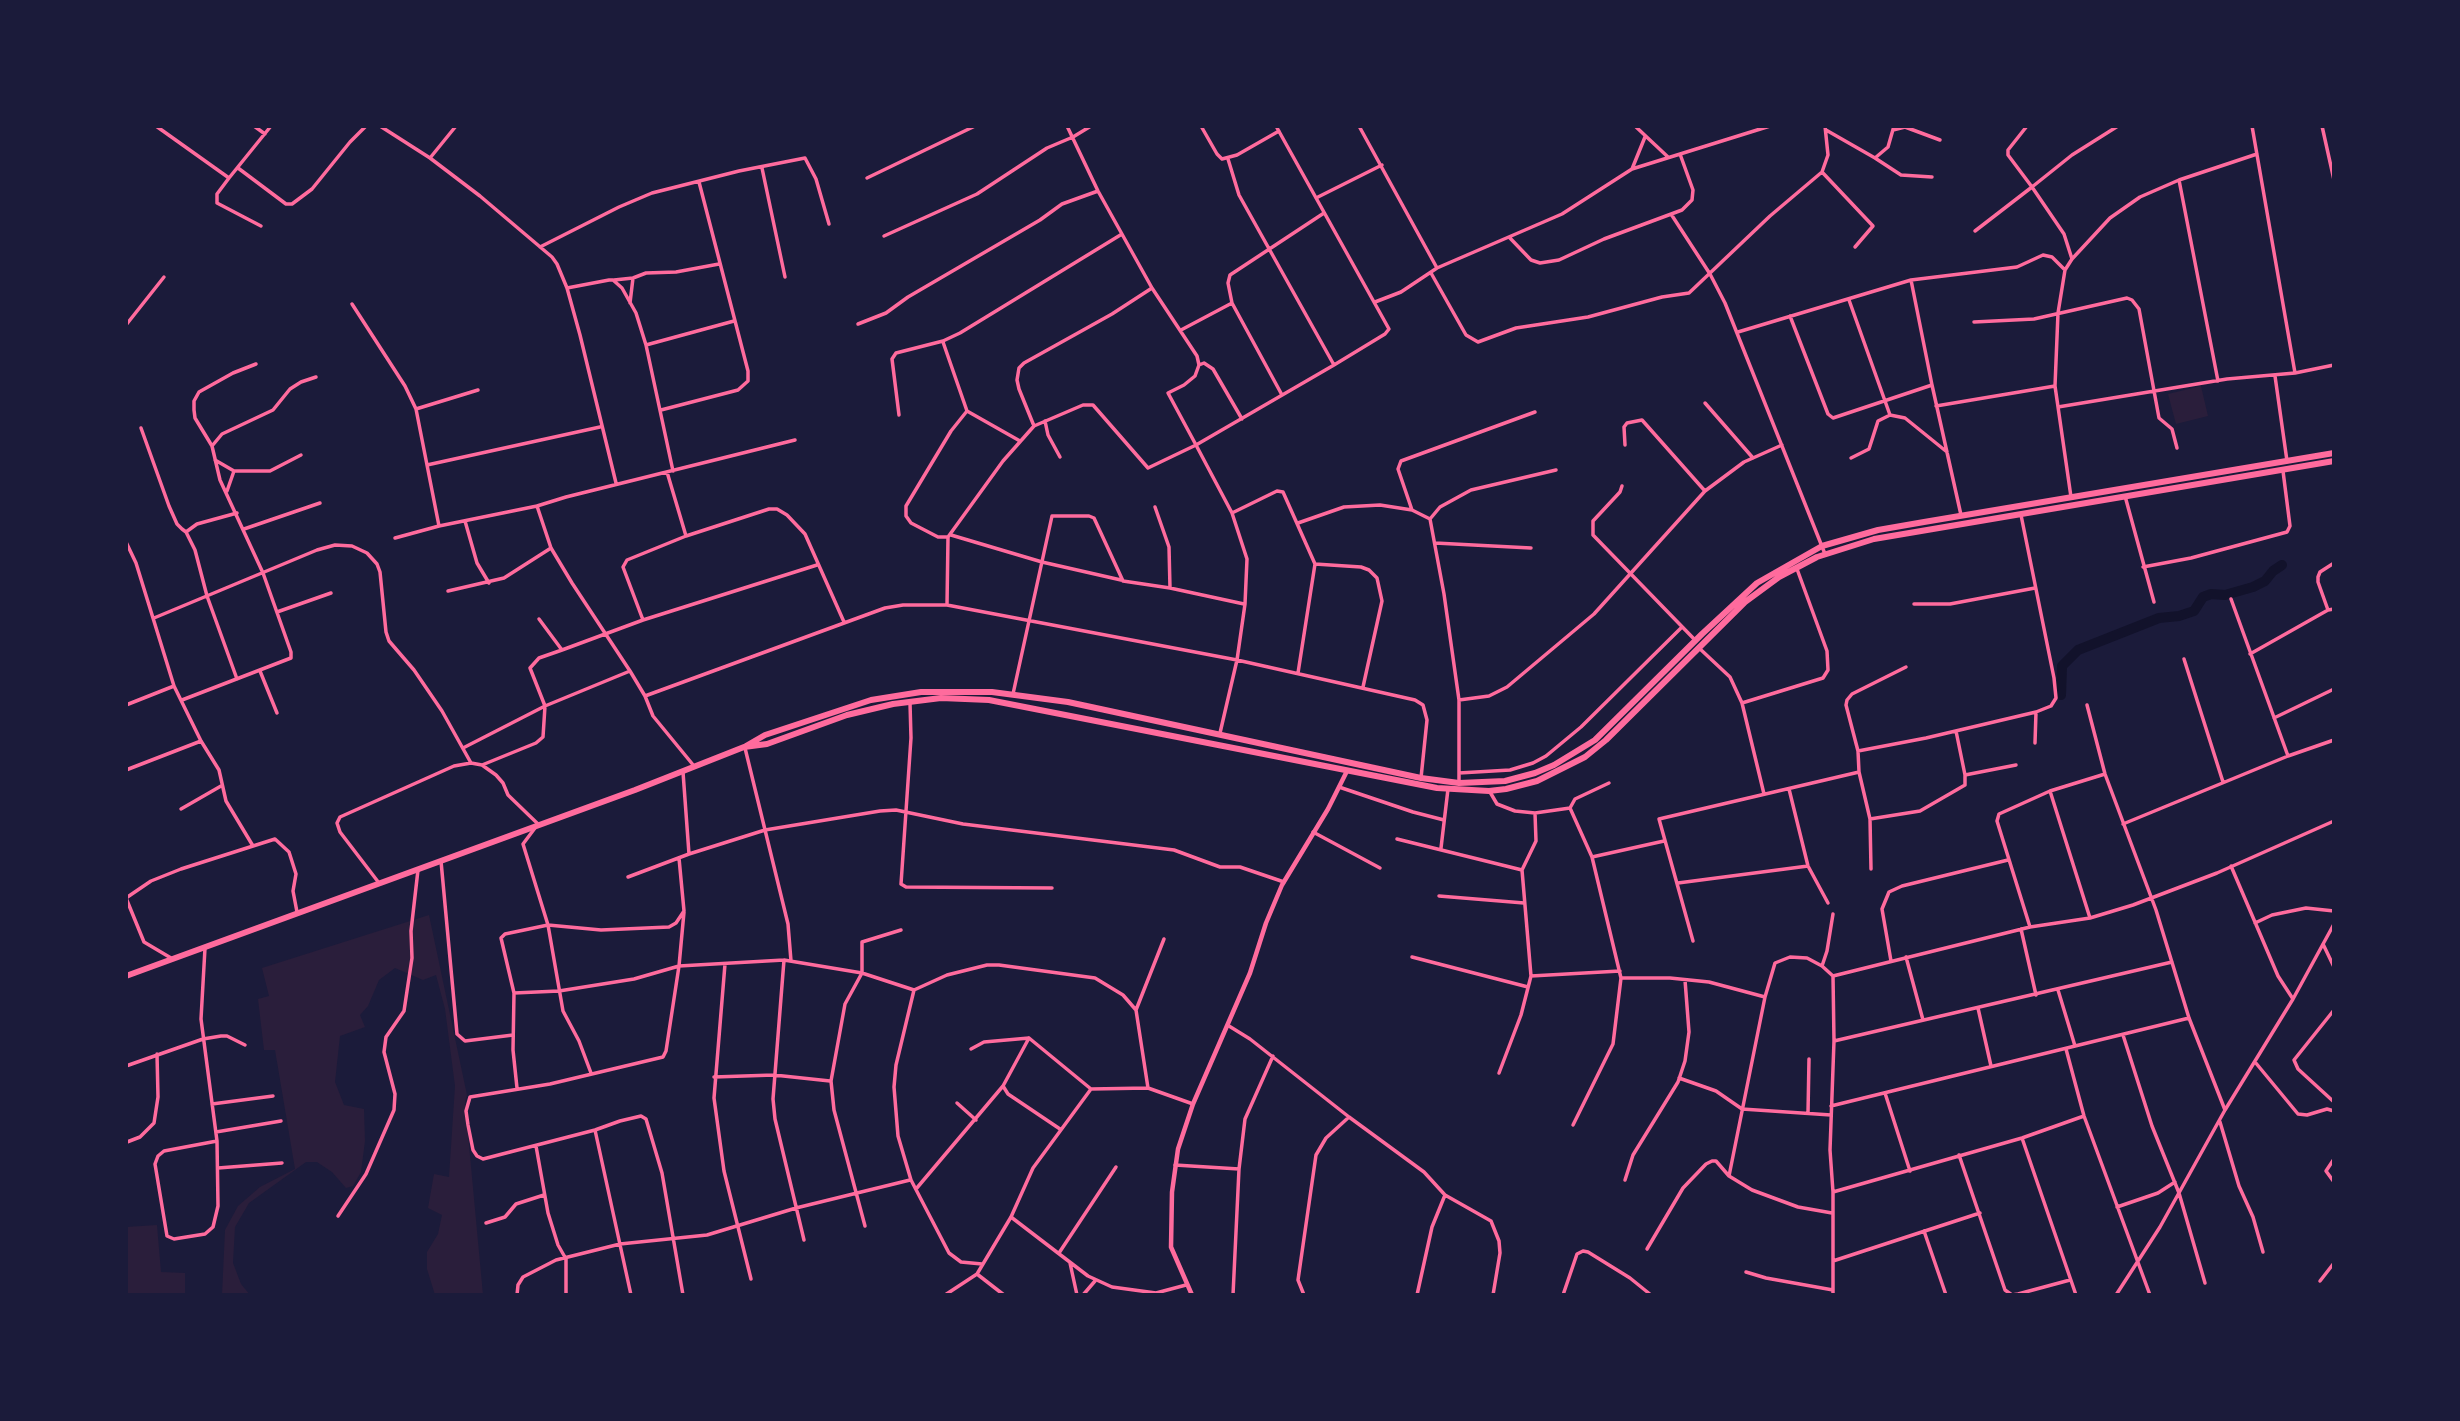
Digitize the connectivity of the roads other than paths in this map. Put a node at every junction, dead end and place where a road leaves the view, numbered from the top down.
1 (156, 126) edge
2 (254, 126) edge
3 (271, 126) edge
4 (366, 126) edge
5 (380, 126) edge
6 (456, 126) edge
7 (975, 126) edge
8 (1067, 126) edge
9 (1091, 126) edge
10 (1201, 126) edge
11 (1276, 126) edge
12 (1359, 126) edge
13 (1770, 126) edge
14 (2026, 126) edge
15 (2118, 126) edge
16 (2252, 126) edge
17 (2322, 126) edge
18 (1639, 127) edge
19 (1825, 128) edge
20 (1893, 128) edge
21 (1279, 131) junction
22 (265, 134) junction
23 (1645, 136) junction
24 (1073, 137) junction
25 (1940, 140) dead end
26 (1680, 154) junction
27 (2257, 154) junction
28 (2334, 154) edge
29 (2328, 155) junction
30 (1668, 157) junction
31 (430, 158) junction
32 (1875, 158) junction
33 (1228, 159) junction
34 (1382, 165) junction
35 (238, 168) junction
36 (762, 168) junction
37 (1632, 169) junction
38 (1822, 172) junction
39 (1932, 177) dead end
40 (229, 178) junction
41 (867, 178) dead end
42 (2179, 180) junction
43 (2334, 180) edge
44 (699, 182) junction
45 (2032, 187) junction
46 (1098, 191) junction
47 (1316, 198) junction
48 (1324, 213) junction
49 (1671, 214) junction
50 (829, 224) dead end
51 (261, 226) dead end
52 (1975, 230) dead end
53 (1122, 234) junction
54 (884, 236) dead end
55 (1509, 237) junction
56 (540, 247) junction
57 (1270, 247) junction
58 (1855, 247) dead end
59 (2072, 260) junction
60 (719, 264) junction
61 (1437, 268) junction
62 (2065, 270) junction
63 (1431, 273) junction
64 (1710, 274) junction
65 (164, 277) dead end
66 (785, 277) dead end
67 (633, 278) junction
68 (613, 280) junction
69 (1911, 280) junction
70 (567, 288) junction
71 (1152, 288) junction
72 (1849, 300) junction
73 (1376, 302) junction
74 (630, 303) junction
75 (1232, 303) junction
76 (352, 304) dead end
77 (2058, 313) junction
78 (1790, 316) junction
79 (734, 321) junction
80 (1974, 322) dead end
81 (858, 324) dead end
82 (126, 325) edge
83 (1181, 330) junction
84 (1737, 332) junction
85 (943, 341) junction
86 (646, 345) junction
87 (256, 364) dead end
88 (1199, 365) junction
89 (1334, 365) junction
90 (2334, 366) edge
91 (2295, 373) junction
92 (2275, 375) junction
93 (316, 377) dead end
94 (2218, 381) junction
95 (1932, 386) junction
96 (2055, 386) junction
97 (478, 390) dead end
98 (2155, 392) junction
99 (1282, 395) junction
100 (1885, 401) junction
101 (1705, 403) dead end
102 (1936, 406) junction
103 (2058, 407) junction
104 (416, 409) junction
105 (661, 410) junction
106 (967, 411) junction
107 (1535, 412) dead end
108 (900, 415) dead end
109 (1890, 415) junction
110 (1242, 419) junction
111 (1045, 421) junction
112 (1034, 426) junction
113 (601, 427) junction
114 (141, 428) dead end
115 (795, 440) dead end
116 (1020, 441) junction
117 (1196, 445) junction
118 (1625, 445) dead end
119 (1782, 445) junction
120 (212, 446) junction
121 (2177, 448) dead end
122 (1947, 452) junction
123 (2334, 453) edge
124 (301, 455) dead end
125 (1059, 457) dead end
126 (1753, 458) junction
127 (1851, 458) dead end
128 (215, 460) junction
129 (2287, 461) junction
130 (2334, 461) edge
131 (428, 465) junction
132 (1556, 470) dead end
133 (2283, 470) junction
134 (234, 471) junction
135 (673, 471) junction
136 (667, 472) junction
137 (616, 484) junction
138 (1622, 486) dead end
139 (227, 491) junction
140 (1705, 491) junction
141 (2125, 496) junction
142 (2071, 497) junction
143 (320, 503) dead end
144 (537, 506) junction
145 (1155, 507) dead end
146 (1412, 510) junction
147 (236, 513) junction
148 (1231, 513) junction
149 (2021, 514) junction
150 (1961, 516) junction
151 (1430, 519) junction
152 (465, 521) junction
153 (1298, 523) junction
154 (439, 526) junction
155 (244, 529) junction
156 (186, 532) junction
157 (686, 536) junction
158 (949, 536) junction
159 (395, 538) dead end
160 (126, 542) edge
161 (1435, 543) junction
162 (1822, 546) junction
163 (551, 548) junction
164 (1531, 548) dead end
165 (1825, 554) junction
166 (1041, 562) junction
167 (2334, 563) edge
168 (1315, 564) junction
169 (817, 565) junction
170 (1796, 567) junction
171 (2143, 567) junction
172 (263, 573) junction
173 (1630, 574) junction
174 (1123, 581) junction
175 (489, 583) junction
176 (1170, 588) junction
177 (2035, 588) junction
178 (448, 592) dead end
179 (331, 593) dead end
180 (207, 596) junction
181 (2231, 599) dead end
182 (2154, 602) dead end
183 (1245, 604) junction
184 (1914, 604) dead end
185 (947, 605) junction
186 (2334, 609) edge
187 (2328, 610) junction
188 (277, 612) junction
189 (154, 618) junction
190 (539, 619) dead end
191 (1028, 619) junction
192 (643, 620) junction
193 (844, 622) junction
194 (1681, 628) junction
195 (604, 635) junction
196 (1696, 640) junction
197 (1699, 648) junction
198 (562, 650) junction
199 (2250, 654) junction
200 (2184, 659) dead end
201 (1237, 660) junction
202 (1906, 667) dead end
203 (260, 671) junction
204 (630, 671) junction
205 (1298, 674) junction
206 (237, 679) junction
207 (174, 686) junction
208 (1363, 687) junction
209 (2334, 689) edge
210 (1013, 694) junction
211 (645, 696) junction
212 (181, 700) junction
213 (1458, 700) junction
214 (910, 701) junction
215 (1742, 703) junction
216 (126, 705) edge
217 (2087, 705) dead end
218 (545, 706) junction
219 (1120, 712) junction
220 (2036, 712) junction
221 (277, 713) dead end
222 (2274, 718) junction
223 (1118, 725) junction
224 (1955, 731) junction
225 (1220, 733) junction
226 (2334, 740) edge
227 (201, 741) junction
228 (2035, 743) dead end
229 (744, 747) junction
230 (463, 748) junction
231 (1858, 751) junction
232 (2288, 755) junction
233 (471, 763) junction
234 (482, 765) junction
235 (2016, 765) dead end
236 (695, 767) junction
237 (126, 770) edge
238 (1347, 771) junction
239 (683, 772) junction
240 (1859, 772) junction
241 (1459, 773) junction
242 (1965, 775) junction
243 (2105, 775) junction
244 (1421, 778) junction
245 (1459, 782) junction
246 (2223, 782) junction
247 (1609, 783) dead end
248 (221, 786) junction
249 (1339, 787) junction
250 (1448, 789) junction
251 (1788, 789) junction
252 (1489, 791) junction
253 (2050, 792) junction
254 (1764, 794) junction
255 (1570, 808) junction
256 (181, 809) dead end
257 (906, 811) junction
258 (1535, 813) junction
259 (1870, 819) junction
260 (1444, 820) junction
261 (2334, 821) edge
262 (538, 824) junction
263 (2123, 824) junction
264 (765, 830) junction
265 (1313, 832) junction
266 (1397, 839) dead end
267 (1664, 841) junction
268 (253, 846) junction
269 (1441, 848) junction
270 (689, 854) junction
271 (1592, 857) junction
272 (679, 858) junction
273 (441, 860) junction
274 (2008, 860) junction
275 (1808, 866) junction
276 (2231, 866) junction
277 (418, 868) junction
278 (1380, 868) dead end
279 (1871, 869) dead end
280 (1522, 870) junction
281 (628, 877) dead end
282 (1284, 882) junction
283 (379, 883) junction
284 (1677, 883) junction
285 (1052, 888) dead end
286 (1439, 896) dead end
287 (126, 898) edge
288 (2151, 898) junction
289 (1828, 903) dead end
290 (1525, 904) junction
291 (684, 911) junction
292 (2334, 911) edge
293 (298, 913) junction
294 (1833, 914) dead end
295 (2090, 918) junction
296 (2255, 923) junction
297 (2334, 924) edge
298 (548, 925) junction
299 (2030, 927) junction
300 (2021, 929) junction
301 (901, 930) dead end
302 (1164, 939) dead end
303 (1693, 941) dead end
304 (2323, 944) junction
305 (205, 947) junction
306 (1412, 957) dead end
307 (1906, 957) junction
308 (173, 959) junction
309 (784, 960) junction
310 (790, 961) junction
311 (1891, 961) junction
312 (2172, 962) junction
313 (725, 963) junction
314 (679, 966) junction
315 (1822, 966) junction
316 (2334, 967) edge
317 (1620, 971) junction
318 (862, 973) junction
319 (126, 976) edge
320 (1531, 976) junction
321 (1833, 976) junction
322 (1621, 978) junction
323 (1685, 980) junction
324 (1528, 987) junction
325 (559, 990) junction
326 (914, 990) junction
327 (2058, 990) junction
328 (514, 993) junction
329 (2036, 995) junction
330 (1765, 997) junction
331 (2293, 999) junction
332 (1978, 1008) junction
333 (1136, 1010) junction
334 (2334, 1010) edge
335 (2189, 1018) junction
336 (1923, 1020) junction
337 (1229, 1026) junction
338 (513, 1035) junction
339 (2123, 1035) junction
340 (1029, 1038) junction
341 (203, 1039) junction
342 (1834, 1041) junction
343 (245, 1045) dead end
344 (2075, 1046) junction
345 (971, 1049) dead end
346 (2066, 1049) junction
347 (157, 1054) junction
348 (1273, 1056) junction
349 (1809, 1059) dead end
350 (2255, 1062) junction
351 (126, 1066) edge
352 (1991, 1066) junction
353 (591, 1073) junction
354 (1499, 1073) dead end
355 (774, 1075) junction
356 (714, 1077) junction
357 (1679, 1078) junction
358 (831, 1081) junction
359 (1003, 1086) junction
360 (517, 1088) junction
361 (1148, 1088) junction
362 (1091, 1089) junction
363 (1885, 1092) junction
364 (273, 1096) dead end
365 (2334, 1102) edge
366 (957, 1103) dead end
367 (212, 1104) junction
368 (1194, 1104) junction
369 (1831, 1106) junction
370 (1742, 1109) junction
371 (2225, 1110) junction
372 (2334, 1111) edge
373 (1808, 1113) junction
374 (1831, 1115) junction
375 (2084, 1116) junction
376 (1349, 1117) junction
377 (976, 1120) junction
378 (2220, 1120) junction
379 (281, 1121) dead end
380 (1573, 1125) dead end
381 (1060, 1129) junction
382 (595, 1130) junction
383 (216, 1132) junction
384 (2022, 1138) junction
385 (217, 1141) junction
386 (127, 1142) edge
387 (536, 1146) junction
388 (1959, 1155) junction
389 (2334, 1159) edge
390 (282, 1163) dead end
391 (1175, 1164) junction
392 (1116, 1167) dead end
393 (218, 1168) junction
394 (1239, 1169) junction
395 (1910, 1171) junction
396 (1729, 1176) junction
397 (911, 1180) junction
398 (1625, 1180) dead end
399 (2334, 1181) edge
400 (2175, 1182) junction
401 (916, 1189) junction
402 (855, 1192) junction
403 (1833, 1192) junction
404 (2179, 1193) junction
405 (544, 1195) junction
406 (1445, 1195) junction
407 (2117, 1207) junction
408 (796, 1208) junction
409 (1832, 1213) junction
410 (1980, 1213) junction
411 (338, 1216) dead end
412 (1011, 1217) junction
413 (486, 1223) dead end
414 (737, 1224) junction
415 (865, 1226) dead end
416 (1924, 1231) junction
417 (673, 1238) junction
418 (804, 1240) dead end
419 (620, 1244) junction
420 (1647, 1249) dead end
421 (2263, 1252) dead end
422 (1059, 1253) junction
423 (566, 1259) junction
424 (2138, 1259) junction
425 (1833, 1261) junction
426 (1070, 1262) junction
427 (2334, 1263) edge
428 (982, 1264) junction
429 (1746, 1272) dead end
430 (977, 1274) junction
431 (751, 1279) dead end
432 (2070, 1280) junction
433 (2320, 1280) dead end
434 (1095, 1281) junction
435 (2205, 1283) dead end
436 (1186, 1284) junction
437 (1833, 1292) edge
438 (517, 1295) edge
439 (566, 1295) edge
440 (631, 1295) edge
441 (683, 1295) edge
442 (945, 1295) edge
443 (1004, 1295) edge
444 (1077, 1295) edge
445 (1083, 1295) edge
446 (1192, 1295) edge
447 (1233, 1295) edge
448 (1304, 1295) edge
449 (1417, 1295) edge
450 (1493, 1295) edge
451 (1563, 1295) edge
452 (1651, 1295) edge
453 (1946, 1295) edge
454 (2076, 1295) edge
455 (2116, 1295) edge
456 (2150, 1295) edge

1 - 40 street
2 - 22 street
3 - 22 street
4 - 35 street
5 - 31 street
6 - 31 street
7 - 41 street
8 - 24 street
9 - 24 street
10 - 33 street
11 - 21 street
12 - 34 street
13 - 26 street
14 - 45 street
15 - 45 street
16 - 27 street
17 - 29 street
18 - 23 street
19 - 32 street
19 - 38 street
20 - 25 street
20 - 32 street
21 - 33 street
21 - 47 street
22 - 35 street
23 - 30 street
23 - 37 street
24 - 46 street
24 - 54 street
26 - 30 street
26 - 49 street
27 - 42 street
27 - 91 street
28 - 29 street
29 - 43 street
30 - 37 street
31 - 56 street
32 - 39 street
33 - 57 street
34 - 47 street
34 - 61 street
35 - 40 street
36 - 44 street
36 - 50 street
36 - 66 street
37 - 55 street
38 - 58 street
38 - 64 street
40 - 51 street
42 - 59 street
42 - 94 street
44 - 56 street
44 - 60 street
45 - 52 street
45 - 59 street
46 - 53 street
46 - 81 street
47 - 48 street
48 - 57 street
48 - 73 street
49 - 55 street
49 - 64 street
53 - 71 street
53 - 85 street
55 - 61 street
56 - 70 street
57 - 75 street
57 - 89 street
59 - 62 street
60 - 67 street
60 - 79 street
61 - 63 street
62 - 69 street
62 - 77 street
63 - 64 street
63 - 73 street
64 - 84 street
65 - 82 street
67 - 68 street
67 - 74 street
68 - 70 street
68 - 74 street
69 - 72 street
69 - 95 street
70 - 113 street
71 - 83 street
71 - 112 street
72 - 78 street
72 - 100 street
73 - 89 street
74 - 86 street
75 - 83 street
75 - 99 street
76 - 104 street
77 - 80 street
77 - 96 street
77 - 98 street
78 - 84 street
78 - 100 street
79 - 86 street
79 - 105 street
83 - 88 street
84 - 119 street
85 - 106 street
85 - 108 street
86 - 105 street
87 - 120 street
88 - 110 street
88 - 117 street
89 - 99 street
90 - 91 street
91 - 92 street
92 - 94 street
92 - 129 street
93 - 120 street
94 - 98 street
95 - 100 street
95 - 102 street
96 - 102 street
96 - 103 street
97 - 104 street
98 - 103 street
98 - 121 street
99 - 110 street
100 - 109 street
101 - 126 street
102 - 122 street
103 - 142 street
104 - 131 street
105 - 135 street
106 - 116 street
106 - 158 street
107 - 146 street
109 - 122 street
109 - 127 street
110 - 117 street
111 - 112 street
111 - 117 street
111 - 125 street
112 - 116 street
113 - 131 street
113 - 137 street
114 - 156 street
115 - 135 street
116 - 158 street
117 - 148 street
118 - 140 street
119 - 126 street
119 - 162 street
120 - 128 street
122 - 150 street
123 - 129 highway
124 - 134 street
126 - 140 street
128 - 134 street
128 - 139 street
129 - 142 highway
130 - 133 highway
131 - 154 street
132 - 151 street
133 - 141 highway
133 - 171 street
134 - 139 street
135 - 136 street
136 - 137 street
136 - 157 street
137 - 144 street
138 - 173 street
139 - 147 street
140 - 173 street
141 - 149 highway
141 - 171 street
142 - 150 highway
143 - 155 street
144 - 152 street
144 - 163 street
145 - 176 street
146 - 151 street
146 - 153 street
147 - 155 street
147 - 156 street
148 - 153 street
148 - 183 street
149 - 165 highway
149 - 177 street
150 - 162 highway
151 - 161 street
152 - 154 street
152 - 175 street
153 - 168 street
154 - 159 street
155 - 172 street
156 - 180 street
157 - 169 street
157 - 192 street
158 - 166 street
158 - 185 street
160 - 189 street
161 - 164 street
161 - 213 street
162 - 165 street
162 - 196 highway
163 - 175 street
163 - 195 street
165 - 170 highway
166 - 174 street
166 - 174 street
166 - 191 street
167 - 187 street
168 - 205 street
168 - 208 street
169 - 192 street
169 - 193 street
170 - 197 highway
170 - 215 street
171 - 182 street
172 - 180 street
172 - 188 street
172 - 230 street
173 - 194 street
173 - 213 street
174 - 176 street
175 - 178 street
176 - 183 street
177 - 184 street
177 - 220 street
179 - 188 street
180 - 189 street
180 - 206 street
181 - 199 street
183 - 201 street
185 - 191 street
185 - 193 street
186 - 187 street
187 - 199 street
188 - 203 street
189 - 207 street
190 - 198 street
191 - 201 street
191 - 210 street
192 - 195 street
193 - 211 street
194 - 196 street
194 - 241 street
195 - 198 street
195 - 204 street
196 - 245 highway
197 - 215 street
197 - 252 highway
198 - 218 street
199 - 222 street
200 - 246 street
201 - 205 street
201 - 225 street
202 - 231 street
203 - 206 street
203 - 221 street
204 - 211 street
204 - 218 street
205 - 208 street
206 - 212 street
207 - 212 street
207 - 216 street
208 - 244 street
209 - 222 street
210 - 219 highway
210 - 229 highway
211 - 236 street
212 - 227 street
213 - 241 street
214 - 223 highway
214 - 229 highway
214 - 257 street
215 - 254 street
217 - 243 street
218 - 230 street
218 - 234 street
219 - 223 highway
219 - 225 highway
220 - 224 street
220 - 228 street
222 - 232 street
223 - 238 highway
224 - 231 street
224 - 242 street
225 - 244 highway
226 - 232 street
227 - 237 street
227 - 248 street
229 - 236 highway
229 - 264 street
230 - 233 street
231 - 240 street
232 - 246 street
233 - 234 street
233 - 283 street
234 - 262 street
235 - 242 street
236 - 239 highway
238 - 249 street
238 - 250 highway
239 - 262 highway
239 - 270 street
240 - 251 street
240 - 259 street
241 - 245 street
242 - 259 street
243 - 253 street
243 - 263 street
244 - 245 highway
246 - 263 street
247 - 255 street
248 - 256 street
248 - 268 street
249 - 260 street
249 - 265 street
250 - 252 highway
250 - 260 street
251 - 254 street
251 - 275 street
252 - 258 street
253 - 274 street
253 - 295 street
254 - 267 street
255 - 258 street
255 - 271 street
257 - 264 street
257 - 282 street
257 - 285 street
258 - 280 street
259 - 279 street
260 - 269 street
261 - 276 street
262 - 273 highway
262 - 298 street
263 - 288 street
264 - 270 street
264 - 310 street
265 - 278 street
265 - 282 street
266 - 269 street
267 - 271 street
267 - 284 street
268 - 287 street
268 - 293 street
269 - 280 street
270 - 272 street
271 - 317 street
272 - 281 street
272 - 291 street
273 - 277 highway
273 - 338 street
274 - 299 street
274 - 311 street
275 - 284 street
275 - 289 street
276 - 288 street
276 - 296 street
277 - 283 highway
277 - 411 street
280 - 290 street
282 - 337 street
283 - 293 highway
284 - 303 street
286 - 290 street
287 - 308 street
288 - 295 street
288 - 312 street
290 - 320 street
291 - 298 street
291 - 314 street
292 - 296 street
293 - 305 highway
294 - 315 street
295 - 299 street
296 - 331 street
297 - 304 street
298 - 325 street
298 - 328 street
299 - 300 street
300 - 307 street
300 - 329 street
301 - 318 street
302 - 333 street
304 - 316 street
304 - 331 street
305 - 308 highway
305 - 341 street
306 - 324 street
307 - 311 street
307 - 336 street
308 - 319 highway
309 - 310 street
309 - 313 street
309 - 355 street
310 - 318 street
311 - 321 street
312 - 327 street
312 - 335 street
313 - 314 street
313 - 356 street
314 - 325 street
314 - 353 street
315 - 321 street
315 - 330 street
317 - 320 street
317 - 322 street
318 - 326 street
318 - 358 street
320 - 324 street
321 - 342 street
322 - 323 street
322 - 380 street
323 - 330 street
323 - 357 street
324 - 354 street
325 - 328 street
325 - 353 street
326 - 333 street
326 - 397 street
327 - 329 street
327 - 344 street
328 - 338 street
329 - 332 street
330 - 370 street
331 - 350 street
332 - 336 street
332 - 352 street
333 - 361 street
334 - 365 street
335 - 339 street
335 - 371 street
336 - 342 street
337 - 348 street
337 - 368 street
338 - 360 street
339 - 344 street
339 - 400 street
340 - 345 street
340 - 359 street
340 - 362 street
341 - 343 street
341 - 347 street
341 - 367 street
342 - 369 street
344 - 346 street
346 - 352 street
346 - 375 street
347 - 351 street
347 - 386 street
348 - 376 street
348 - 394 street
349 - 373 street
350 - 371 street
350 - 372 street
352 - 363 street
353 - 360 street
355 - 356 street
355 - 358 street
355 - 408 street
356 - 414 street
357 - 370 street
357 - 398 street
358 - 402 street
359 - 377 street
359 - 381 street
360 - 387 street
361 - 362 street
361 - 368 street
362 - 381 street
363 - 369 street
363 - 395 street
364 - 367 street
366 - 377 street
367 - 383 street
368 - 391 street
369 - 374 street
370 - 373 street
370 - 396 street
371 - 378 street
373 - 374 street
374 - 403 street
375 - 384 street
375 - 407 street
376 - 406 street
376 - 448 street
377 - 401 street
378 - 404 street
378 - 421 street
379 - 383 street
381 - 412 street
382 - 387 street
382 - 417 street
382 - 419 street
383 - 385 street
384 - 388 street
384 - 432 street
385 - 393 street
385 - 393 street
387 - 405 street
388 - 395 street
388 - 410 street
389 - 399 street
390 - 393 street
391 - 394 street
391 - 436 street
392 - 422 street
394 - 447 street
395 - 403 street
396 - 409 street
396 - 420 street
397 - 401 street
397 - 402 street
400 - 404 street
400 - 407 street
401 - 428 street
402 - 408 street
402 - 415 street
403 - 409 street
404 - 424 street
404 - 435 street
405 - 413 street
405 - 423 street
406 - 449 street
406 - 450 street
407 - 424 street
408 - 414 street
408 - 418 street
409 - 425 street
410 - 416 street
410 - 432 street
412 - 422 street
412 - 428 street
414 - 417 street
414 - 431 street
416 - 425 street
416 - 453 street
417 - 419 street
417 - 441 street
419 - 423 street
419 - 440 street
422 - 426 street
423 - 438 street
423 - 439 street
424 - 455 street
424 - 456 street
425 - 437 street
426 - 434 street
426 - 444 street
427 - 433 street
428 - 430 street
429 - 437 street
430 - 442 street
430 - 443 street
432 - 454 street
434 - 436 street
434 - 445 street
436 - 446 street
451 - 452 street

